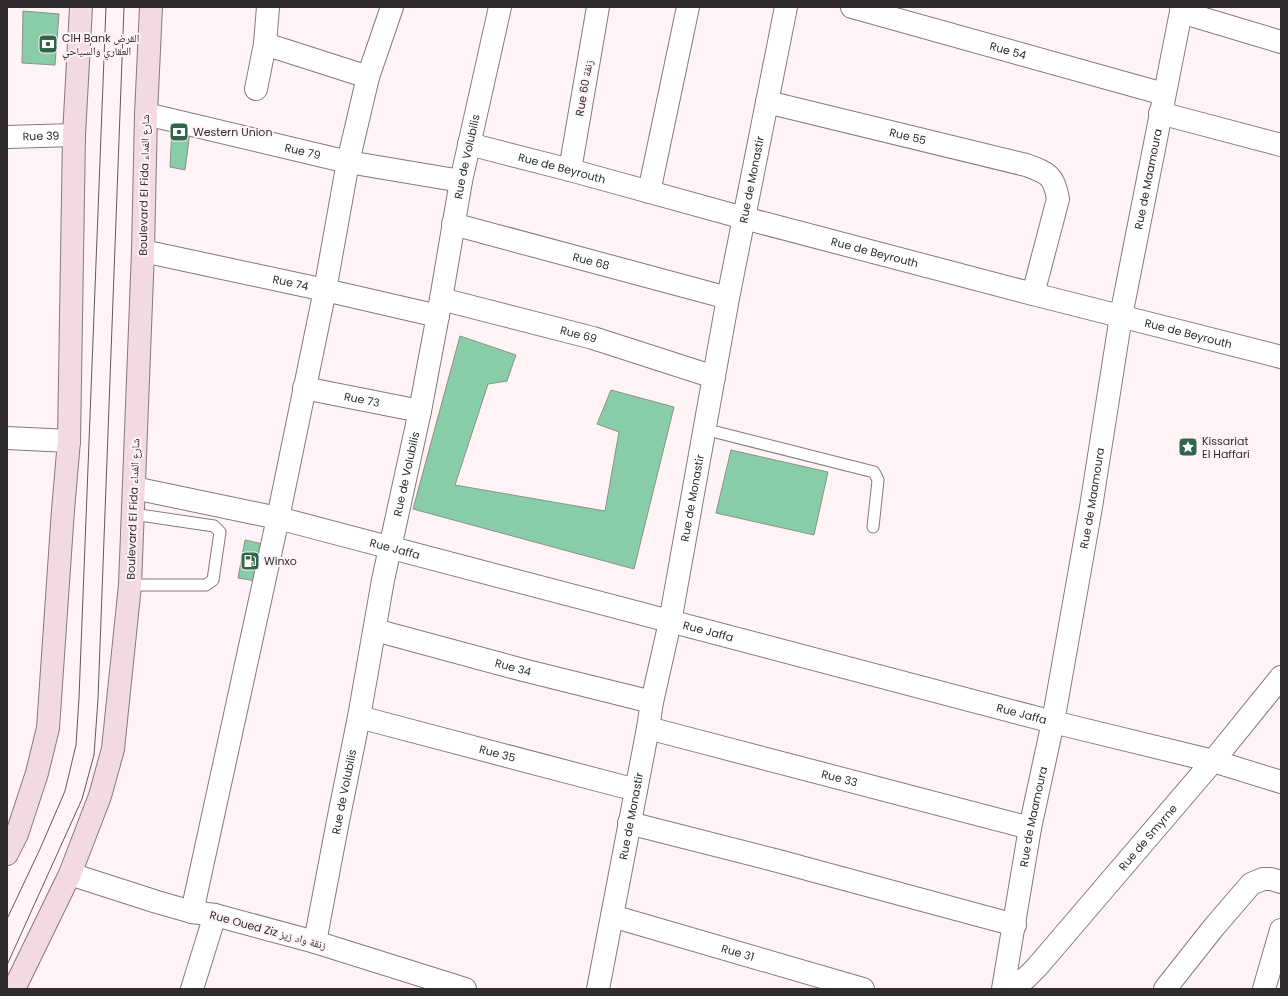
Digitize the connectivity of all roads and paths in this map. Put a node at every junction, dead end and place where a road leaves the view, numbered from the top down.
1 (80, 7) edge
2 (151, 7) edge
3 (268, 7) edge
4 (392, 7) edge
5 (500, 7) edge
6 (598, 7) edge
7 (786, 7) edge
8 (852, 7) edge
9 (683, 8) edge
10 (1181, 10) edge
11 (1281, 42) edge
12 (265, 44) junction
13 (368, 77) junction
14 (256, 89) dead end
15 (766, 102) junction
16 (1162, 103) junction
17 (146, 114) junction
18 (74, 135) junction
19 (7, 137) edge
20 (469, 144) junction
21 (1281, 145) edge
22 (348, 162) junction
23 (570, 170) junction
24 (461, 181) junction
25 (649, 192) junction
26 (744, 218) junction
27 (453, 224) junction
28 (143, 251) junction
29 (325, 290) junction
30 (1033, 294) junction
31 (728, 298) junction
32 (440, 308) junction
33 (1121, 316) junction
34 (1281, 357) edge
35 (714, 377) junction
36 (304, 388) junction
37 (420, 411) junction
38 (704, 429) junction
39 (7, 438) edge
40 (69, 441) junction
41 (134, 488) junction
42 (133, 514) junction
43 (278, 518) junction
44 (873, 527) dead end
45 (391, 547) junction
46 (130, 585) junction
47 (670, 622) junction
48 (375, 630) junction
49 (1281, 677) edge
50 (652, 702) junction
51 (359, 717) junction
52 (1053, 722) junction
53 (648, 728) junction
54 (1213, 762) junction
55 (1281, 782) edge
56 (636, 790) junction
57 (629, 823) junction
58 (1030, 828) junction
59 (12, 832) edge
60 (7, 854) edge
61 (70, 874) junction
62 (1281, 882) edge
63 (192, 912) junction
64 (215, 915) junction
65 (612, 916) junction
66 (1015, 925) junction
67 (1281, 930) edge
68 (315, 942) junction
69 (14, 989) edge
70 (192, 989) edge
71 (465, 989) edge
72 (598, 989) edge
73 (863, 989) edge
74 (1003, 989) edge
75 (1007, 989) edge
76 (1165, 989) edge
77 (1264, 989) edge

1 - 18 main road
2 - 17 main road, Boulevard El Fida شارع الفداء
3 - 12 street
4 - 13 street
5 - 20 street, Rue de Volubilis
6 - 23 street, Rue 60 زنقة
7 - 15 street, Rue de Monastir
8 - 16 street, Rue 54
9 - 25 street
10 - 11 street
10 - 16 street, Rue de Maamoura
12 - 13 street
12 - 14 street
13 - 22 street
15 - 26 street, Rue de Monastir
15 - 30 street, Rue 55
16 - 21 street, Rue 54
16 - 33 street, Rue de Maamoura
17 - 22 street, Rue 79
17 - 28 main road, Boulevard El Fida شارع الفداء
18 - 19 street, Rue 39
18 - 40 main road
20 - 23 street, Rue de Beyrouth
20 - 24 street, Rue de Volubilis
22 - 24 street, Rue 79
22 - 29 street
23 - 25 street, Rue de Beyrouth
24 - 27 street, Rue de Volubilis
25 - 26 street, Rue de Beyrouth
26 - 30 street, Rue de Beyrouth
26 - 31 street, Rue de Monastir
27 - 31 street, Rue 68
27 - 32 street, Rue de Volubilis
28 - 29 street, Rue 74
28 - 41 main road, Boulevard El Fida شارع الفداء
29 - 32 street, Rue 74
29 - 36 street
30 - 33 street, Rue de Beyrouth
31 - 35 street, Rue de Monastir
32 - 35 street, Rue 69
32 - 37 street, Rue de Volubilis
33 - 34 street, Rue de Beyrouth
33 - 52 street, Rue de Maamoura
35 - 38 street, Rue de Monastir
36 - 37 street, Rue 73
36 - 43 street
37 - 45 street, Rue de Volubilis
38 - 44 lane
38 - 47 street, Rue de Monastir
39 - 40 street
40 - 59 main road
41 - 42 main road, Boulevard El Fida شارع الفداء
41 - 43 street, Rue Jaffa
42 - 46 main road, Boulevard El Fida شارع الفداء
42 - 46 lane
43 - 45 street, Rue Jaffa
43 - 63 street
45 - 47 street, Rue Jaffa
45 - 48 street, Rue de Volubilis
46 - 61 main road, Boulevard El Fida شارع الفداء
47 - 50 street, Rue de Monastir
47 - 52 street, Rue Jaffa
48 - 50 street, Rue 34
48 - 51 street, Rue de Volubilis
49 - 54 street, Rue de Smyrne
50 - 53 street, Rue de Monastir
51 - 56 street, Rue 35
51 - 68 street, Rue de Volubilis
52 - 54 street, Rue Jaffa
52 - 58 street, Rue de Maamoura
53 - 56 street, Rue de Monastir
53 - 58 street, Rue 33
54 - 55 street, Rue Jaffa
54 - 75 street, Rue de Smyrne
56 - 57 street, Rue de Monastir
57 - 65 street, Rue de Monastir
57 - 66 street
58 - 66 street, Rue de Maamoura
59 - 60 main road
61 - 63 street, Rue Oued Ziz زنقة واد زيز
61 - 69 main road, Boulevard El Fida شارع الفداء
62 - 76 street
63 - 64 street, Rue Oued Ziz زنقة واد زيز
64 - 68 street, Rue Oued Ziz زنقة واد زيز
64 - 70 street
65 - 72 street, Rue de Monastir
65 - 73 street, Rue 31
66 - 74 street, Rue de Maamoura
67 - 77 street
68 - 71 street, Rue Oued Ziz زنقة واد زيز

